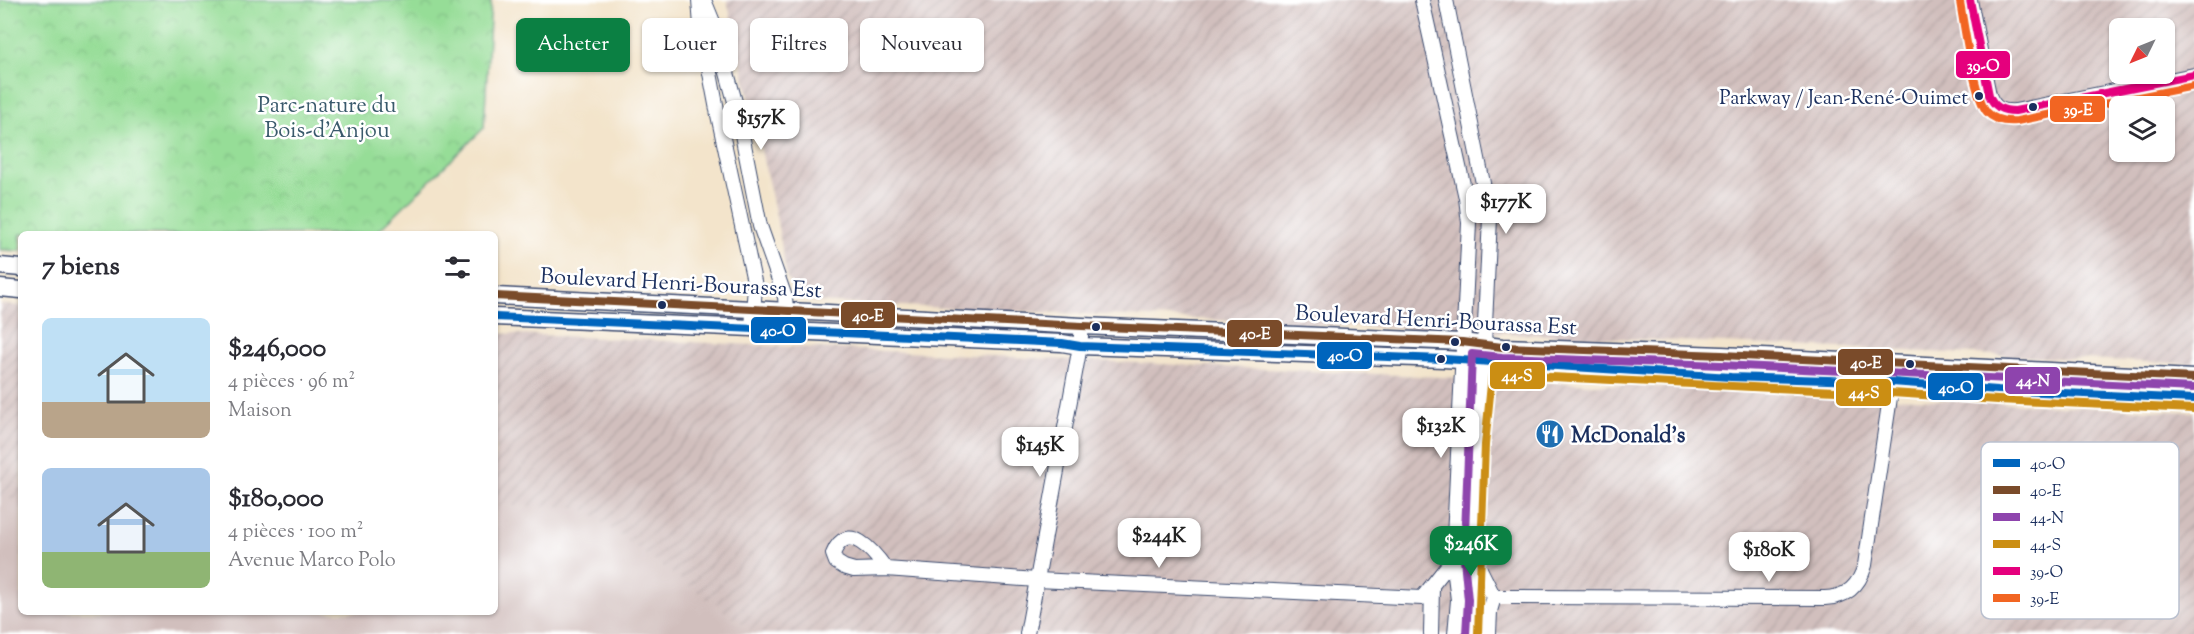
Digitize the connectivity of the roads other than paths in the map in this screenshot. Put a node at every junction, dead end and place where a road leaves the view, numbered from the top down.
1 (699, 0) edge
2 (704, 0) edge
3 (1422, 0) edge
4 (1446, 0) edge
5 (1970, 0) edge
6 (2194, 75) edge
7 (0, 266) edge
8 (18, 268) edge
9 (0, 288) edge
10 (18, 290) edge
11 (498, 296) edge
12 (754, 308) junction
13 (786, 310) junction
14 (498, 317) edge
15 (1082, 326) junction
16 (752, 328) junction
17 (788, 331) junction
18 (1462, 342) junction
19 (1484, 345) junction
20 (1080, 346) junction
21 (1461, 361) junction
22 (1482, 363) junction
23 (1895, 364) junction
24 (2194, 378) edge
25 (1892, 382) junction
26 (2194, 399) edge
27 (1472, 553) junction
28 (1453, 559) junction
29 (886, 569) dead end
30 (1037, 580) junction
31 (1432, 587) junction
32 (1494, 597) junction
33 (1463, 598) junction
34 (1027, 634) edge
35 (1431, 634) edge
36 (1455, 634) edge
37 (1467, 634) edge
38 (1489, 634) edge

1 - 12 street
2 - 13 street
3 - 18 street
4 - 19 street
5 - 6 street
7 - 8 main road
9 - 10 main road
11 - 12 main road, Boulevard Henri-Bourassa Est
12 - 13 main road, Boulevard Henri-Bourassa Est
12 - 16 street
13 - 15 main road, Boulevard Henri-Bourassa Est
13 - 17 street
14 - 16 main road, Boulevard Henri-Bourassa Est
15 - 18 main road, Boulevard Henri-Bourassa Est
15 - 20 street
16 - 17 main road, Boulevard Henri-Bourassa Est
17 - 20 main road, Boulevard Henri-Bourassa Est
18 - 19 main road, Boulevard Henri-Bourassa Est
18 - 21 street
19 - 22 street
19 - 23 main road, Boulevard Henri-Bourassa Est
20 - 21 main road, Boulevard Henri-Bourassa Est
20 - 30 street
21 - 22 main road, Boulevard Henri-Bourassa Est
21 - 28 street
22 - 25 main road, Boulevard Henri-Bourassa Est
22 - 27 street
23 - 24 main road, Boulevard Henri-Bourassa Est
23 - 25 street
25 - 26 main road, Boulevard Henri-Bourassa Est
25 - 32 street
27 - 32 street
27 - 33 street
28 - 31 street
28 - 33 street
29 - 30 street
30 - 31 street
30 - 34 street
31 - 35 street
32 - 38 street
33 - 36 street
33 - 37 street

